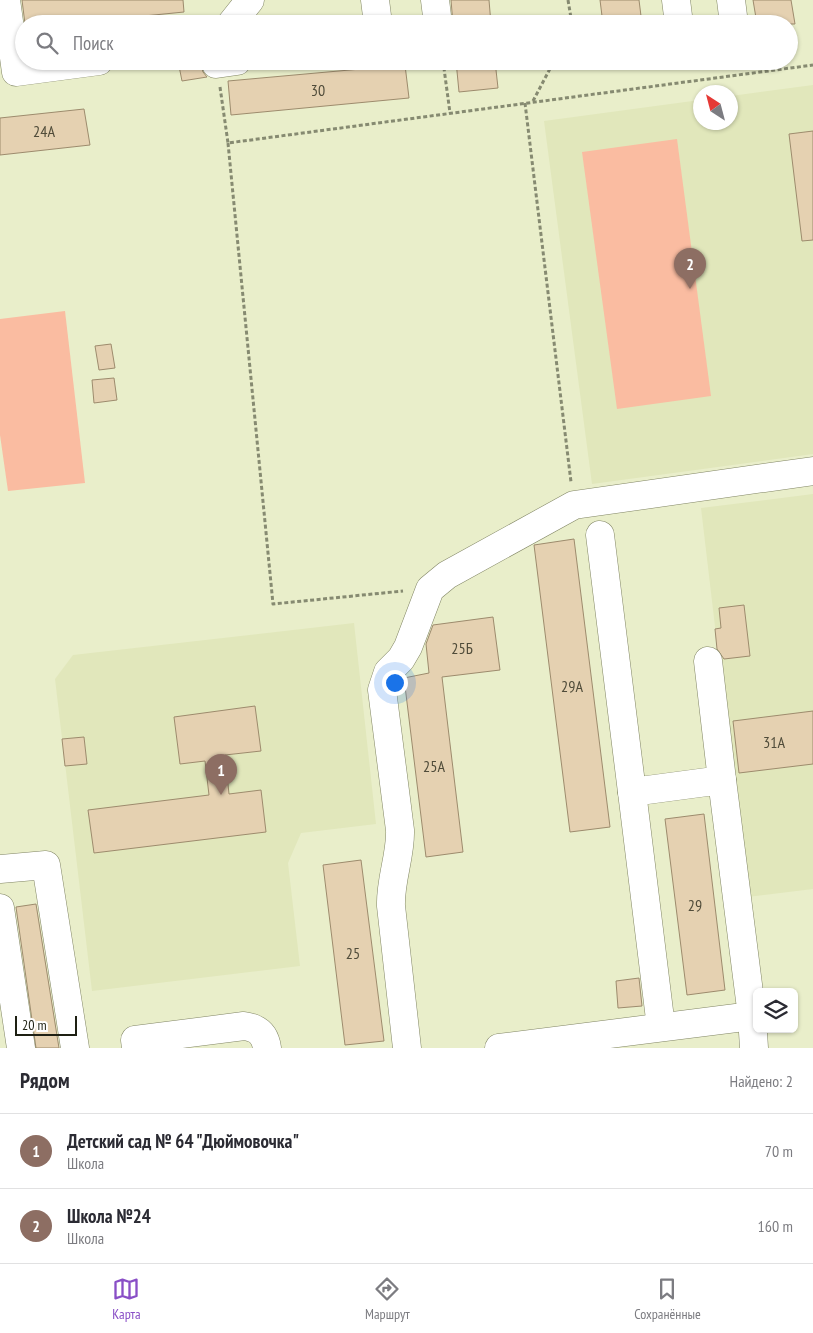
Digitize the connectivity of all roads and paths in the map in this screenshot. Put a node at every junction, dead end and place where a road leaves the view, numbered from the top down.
1 (6, 0) edge
2 (250, 0) edge
3 (375, 0) edge
4 (435, 0) edge
5 (568, 0) edge
6 (676, 0) edge
7 (731, 0) edge
8 (238, 15) edge
9 (377, 15) edge
10 (437, 15) edge
11 (570, 15) edge
12 (678, 15) edge
13 (733, 15) edge
14 (813, 64) edge
15 (798, 66) edge
16 (36, 70) edge
17 (223, 70) edge
18 (444, 70) edge
19 (549, 70) edge
20 (769, 70) edge
21 (8, 74) edge
22 (533, 102) junction
23 (524, 103) junction
24 (450, 113) junction
25 (228, 143) junction
26 (813, 472) edge
27 (574, 505) junction
28 (600, 535) dead end
29 (430, 589) junction
30 (708, 661) dead end
31 (722, 780) junction
32 (632, 792) junction
33 (0, 869) edge
34 (1, 923) edge
35 (752, 1016) junction
36 (661, 1027) junction
37 (21, 1048) edge
38 (75, 1048) edge
39 (136, 1048) edge
40 (267, 1048) edge
41 (408, 1048) edge
42 (498, 1048) edge
43 (754, 1048) edge

1 - 21 lane
2 - 8 lane
3 - 9 lane
4 - 10 lane
5 - 11 path
6 - 12 lane
7 - 13 lane
14 - 15 path
16 - 21 lane
17 - 25 path
18 - 24 path
19 - 22 path
20 - 22 path
22 - 23 path
23 - 24 path
23 - 27 path
24 - 25 path
25 - 29 path
26 - 27 lane
27 - 29 lane
28 - 32 lane
29 - 41 lane
30 - 31 lane
31 - 32 lane
31 - 35 lane
32 - 36 lane
33 - 38 lane
34 - 37 lane
35 - 36 lane
35 - 43 lane
36 - 42 lane
39 - 40 lane

